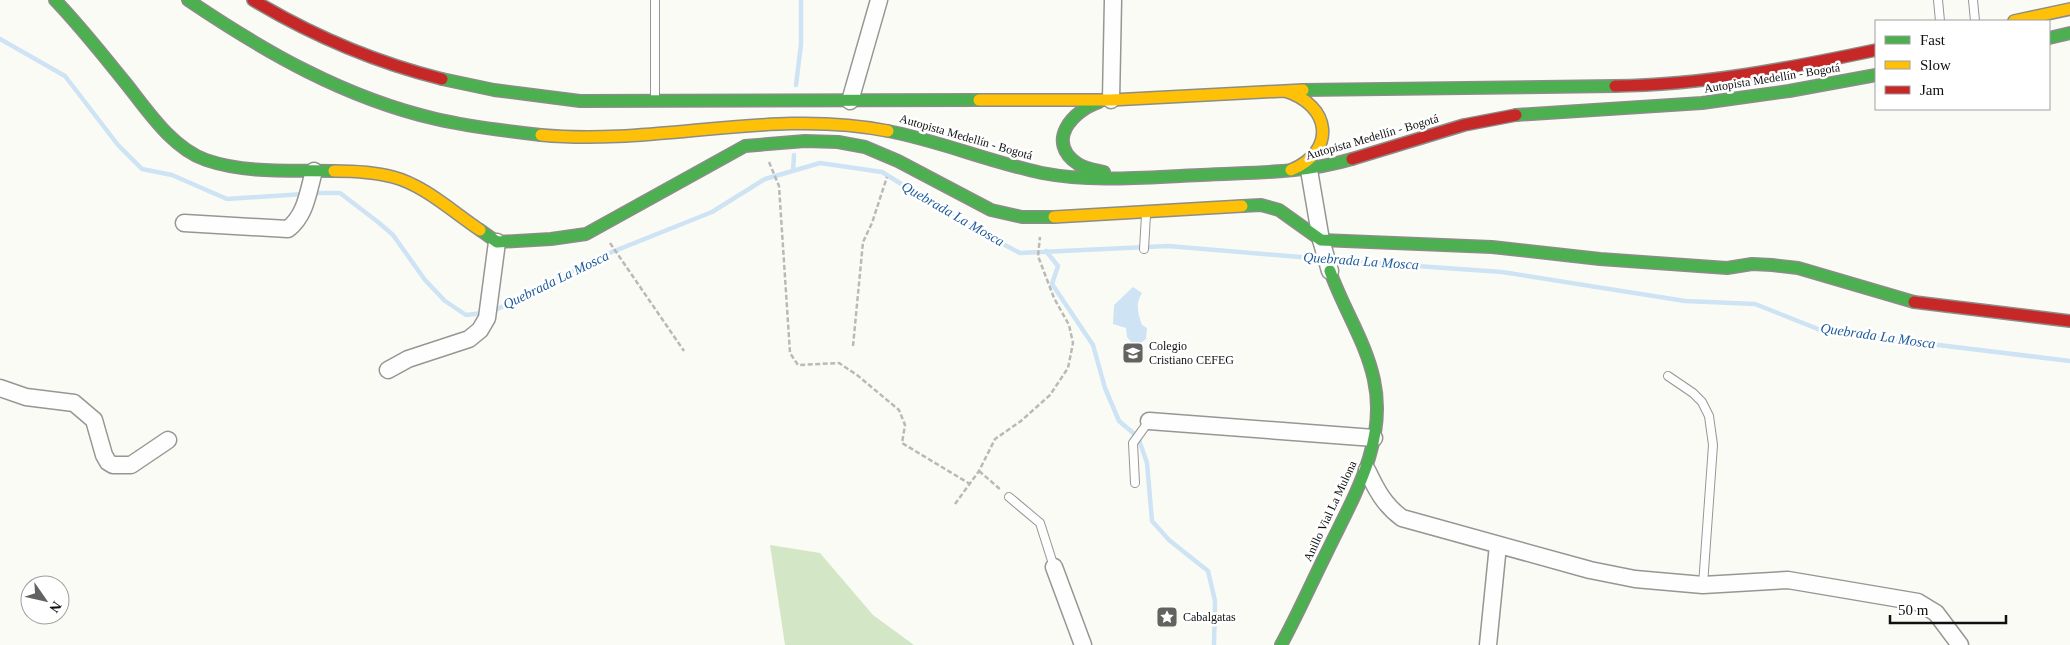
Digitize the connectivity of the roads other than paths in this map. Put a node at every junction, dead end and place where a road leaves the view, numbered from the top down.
1 (55, 0) edge
2 (188, 0) edge
3 (253, 0) edge
4 (656, 0) edge
5 (879, 0) edge
6 (1113, 0) edge
7 (1938, 0) edge
8 (1973, 0) edge
9 (2070, 10) edge
10 (1940, 20) edge
11 (1975, 20) edge
12 (2019, 20) edge
13 (2070, 33) edge
14 (2050, 38) edge
15 (1875, 50) edge
16 (1875, 75) edge
17 (1280, 90) junction
18 (655, 99) junction
19 (1111, 100) junction
20 (850, 101) junction
21 (1309, 170) junction
22 (1282, 172) junction
23 (1128, 177) junction
24 (312, 178) junction
25 (1146, 213) junction
26 (184, 222) dead end
27 (498, 242) junction
28 (1323, 246) junction
29 (1144, 249) dead end
30 (1330, 271) joint
31 (2070, 321) edge
32 (388, 370) dead end
33 (1668, 376) dead end
34 (0, 388) edge
35 (1149, 421) joint
36 (1374, 438) junction
37 (168, 440) dead end
38 (1367, 470) junction
39 (1135, 483) dead end
40 (1009, 497) road end
41 (1498, 545) junction
42 (1054, 567) joint
43 (1703, 585) junction
44 (1083, 645) edge
45 (1281, 645) edge
46 (1488, 645) edge
47 (1960, 645) edge

1 - 24 main road
2 - 23 main road, Autopista Medellín - Bogotá
3 - 18 main road, Autopista Medellín - Bogotá
4 - 18 lane
5 - 20 street
6 - 19 street
7 - 10 lane
8 - 11 lane
9 - 12 main road
13 - 14 main road
15 - 17 main road, Autopista Medellín - Bogotá
16 - 21 main road, Autopista Medellín - Bogotá
17 - 19 main road, Autopista Medellín - Bogotá
17 - 22 main road
18 - 20 main road, Autopista Medellín - Bogotá
19 - 20 main road, Autopista Medellín - Bogotá
19 - 23 main road
21 - 22 main road, Autopista Medellín - Bogotá
21 - 28 street
22 - 23 main road, Autopista Medellín - Bogotá
24 - 26 street
24 - 27 main road
25 - 27 main road
25 - 28 main road
25 - 29 lane
27 - 32 street
28 - 30 street
28 - 31 main road
30 - 36 main road, Anillo Vial La Mulona
33 - 43 lane
34 - 37 street
35 - 36 street
35 - 39 lane
36 - 38 main road, Anillo Vial La Mulona
38 - 41 street
38 - 45 main road, Anillo Vial La Mulona
40 - 42 lane
41 - 43 street
41 - 46 street
42 - 44 street
43 - 47 street

